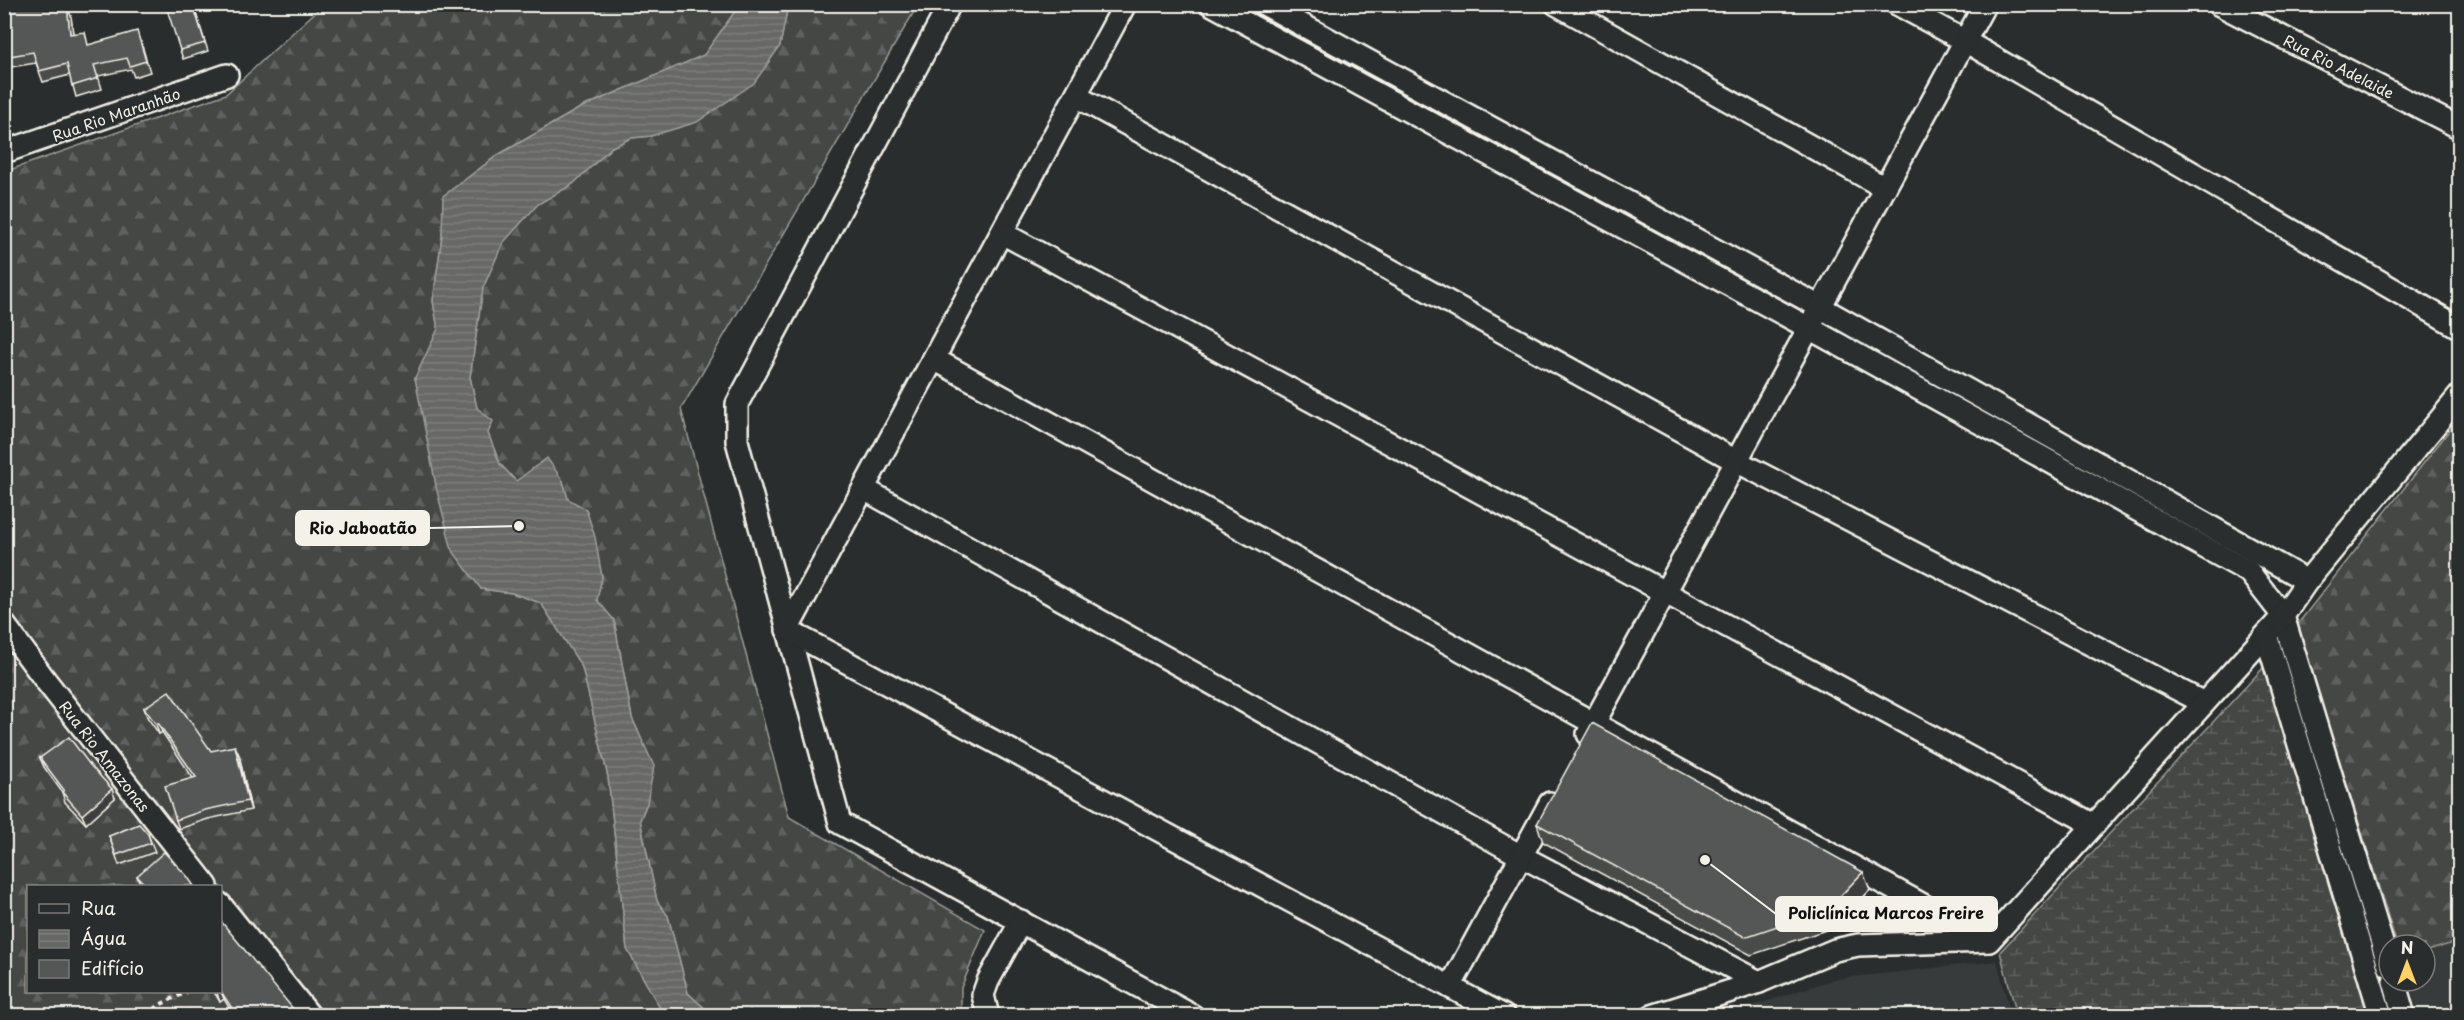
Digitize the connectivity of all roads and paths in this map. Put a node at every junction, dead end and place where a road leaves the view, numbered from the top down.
1 (950, 4) edge
2 (1125, 4) edge
3 (1211, 4) edge
4 (1264, 4) edge
5 (1556, 4) edge
6 (1897, 4) edge
7 (1985, 4) edge
8 (2218, 4) edge
9 (1965, 41) junction
10 (227, 75) dead end
11 (1076, 96) junction
12 (2460, 128) edge
13 (4, 152) edge
14 (1885, 188) junction
15 (1002, 233) junction
16 (1820, 308) junction
17 (1809, 328) junction
18 (2460, 328) edge
19 (934, 359) junction
20 (2460, 395) edge
21 (1736, 461) junction
22 (864, 489) junction
23 (2307, 581) junction
24 (1665, 592) junction
25 (2283, 616) junction
26 (4, 624) edge
27 (787, 630) junction
28 (2266, 635) junction
29 (2204, 703) junction
30 (1594, 723) junction
31 (1577, 754) edge
32 (1560, 785) edge
33 (2094, 825) junction
34 (1521, 856) junction
35 (206, 885) edge
36 (222, 906) edge
37 (1022, 921) junction
38 (2379, 933) edge
39 (1989, 941) junction
40 (1759, 982) junction
41 (1450, 987) junction
42 (185, 993) edge
43 (2397, 993) edge
44 (148, 1016) edge
45 (310, 1016) edge
46 (988, 1016) edge
47 (1193, 1016) edge
48 (1504, 1016) edge
49 (1652, 1016) edge
50 (2381, 1016) edge
51 (2404, 1016) edge

1 - 27 street
2 - 11 street
3 - 17 street
4 - 16 street
5 - 14 street
6 - 9 street
7 - 9 street
8 - 12 street, Rua Rio Adelaide
9 - 14 street
9 - 18 street
10 - 13 street, Rua Rio Maranhão
11 - 15 street
11 - 21 street
14 - 16 street
15 - 19 street
15 - 24 street
16 - 17 street
16 - 23 street
17 - 21 street
17 - 25 street
19 - 22 street
19 - 30 street
20 - 23 street
21 - 24 street
21 - 29 street
22 - 27 street
22 - 34 street
23 - 25 street
24 - 30 street
24 - 33 street
25 - 28 street
25 - 38 street
26 - 35 street, Rua Rio Amazonas
27 - 37 street
27 - 41 street
28 - 29 street
28 - 50 street
29 - 33 street
30 - 31 street
30 - 39 street
32 - 34 street
33 - 39 street
34 - 40 street
34 - 41 street
36 - 45 street
37 - 46 street
37 - 47 street
39 - 40 street
40 - 49 street
41 - 48 street
42 - 44 path
43 - 51 street

